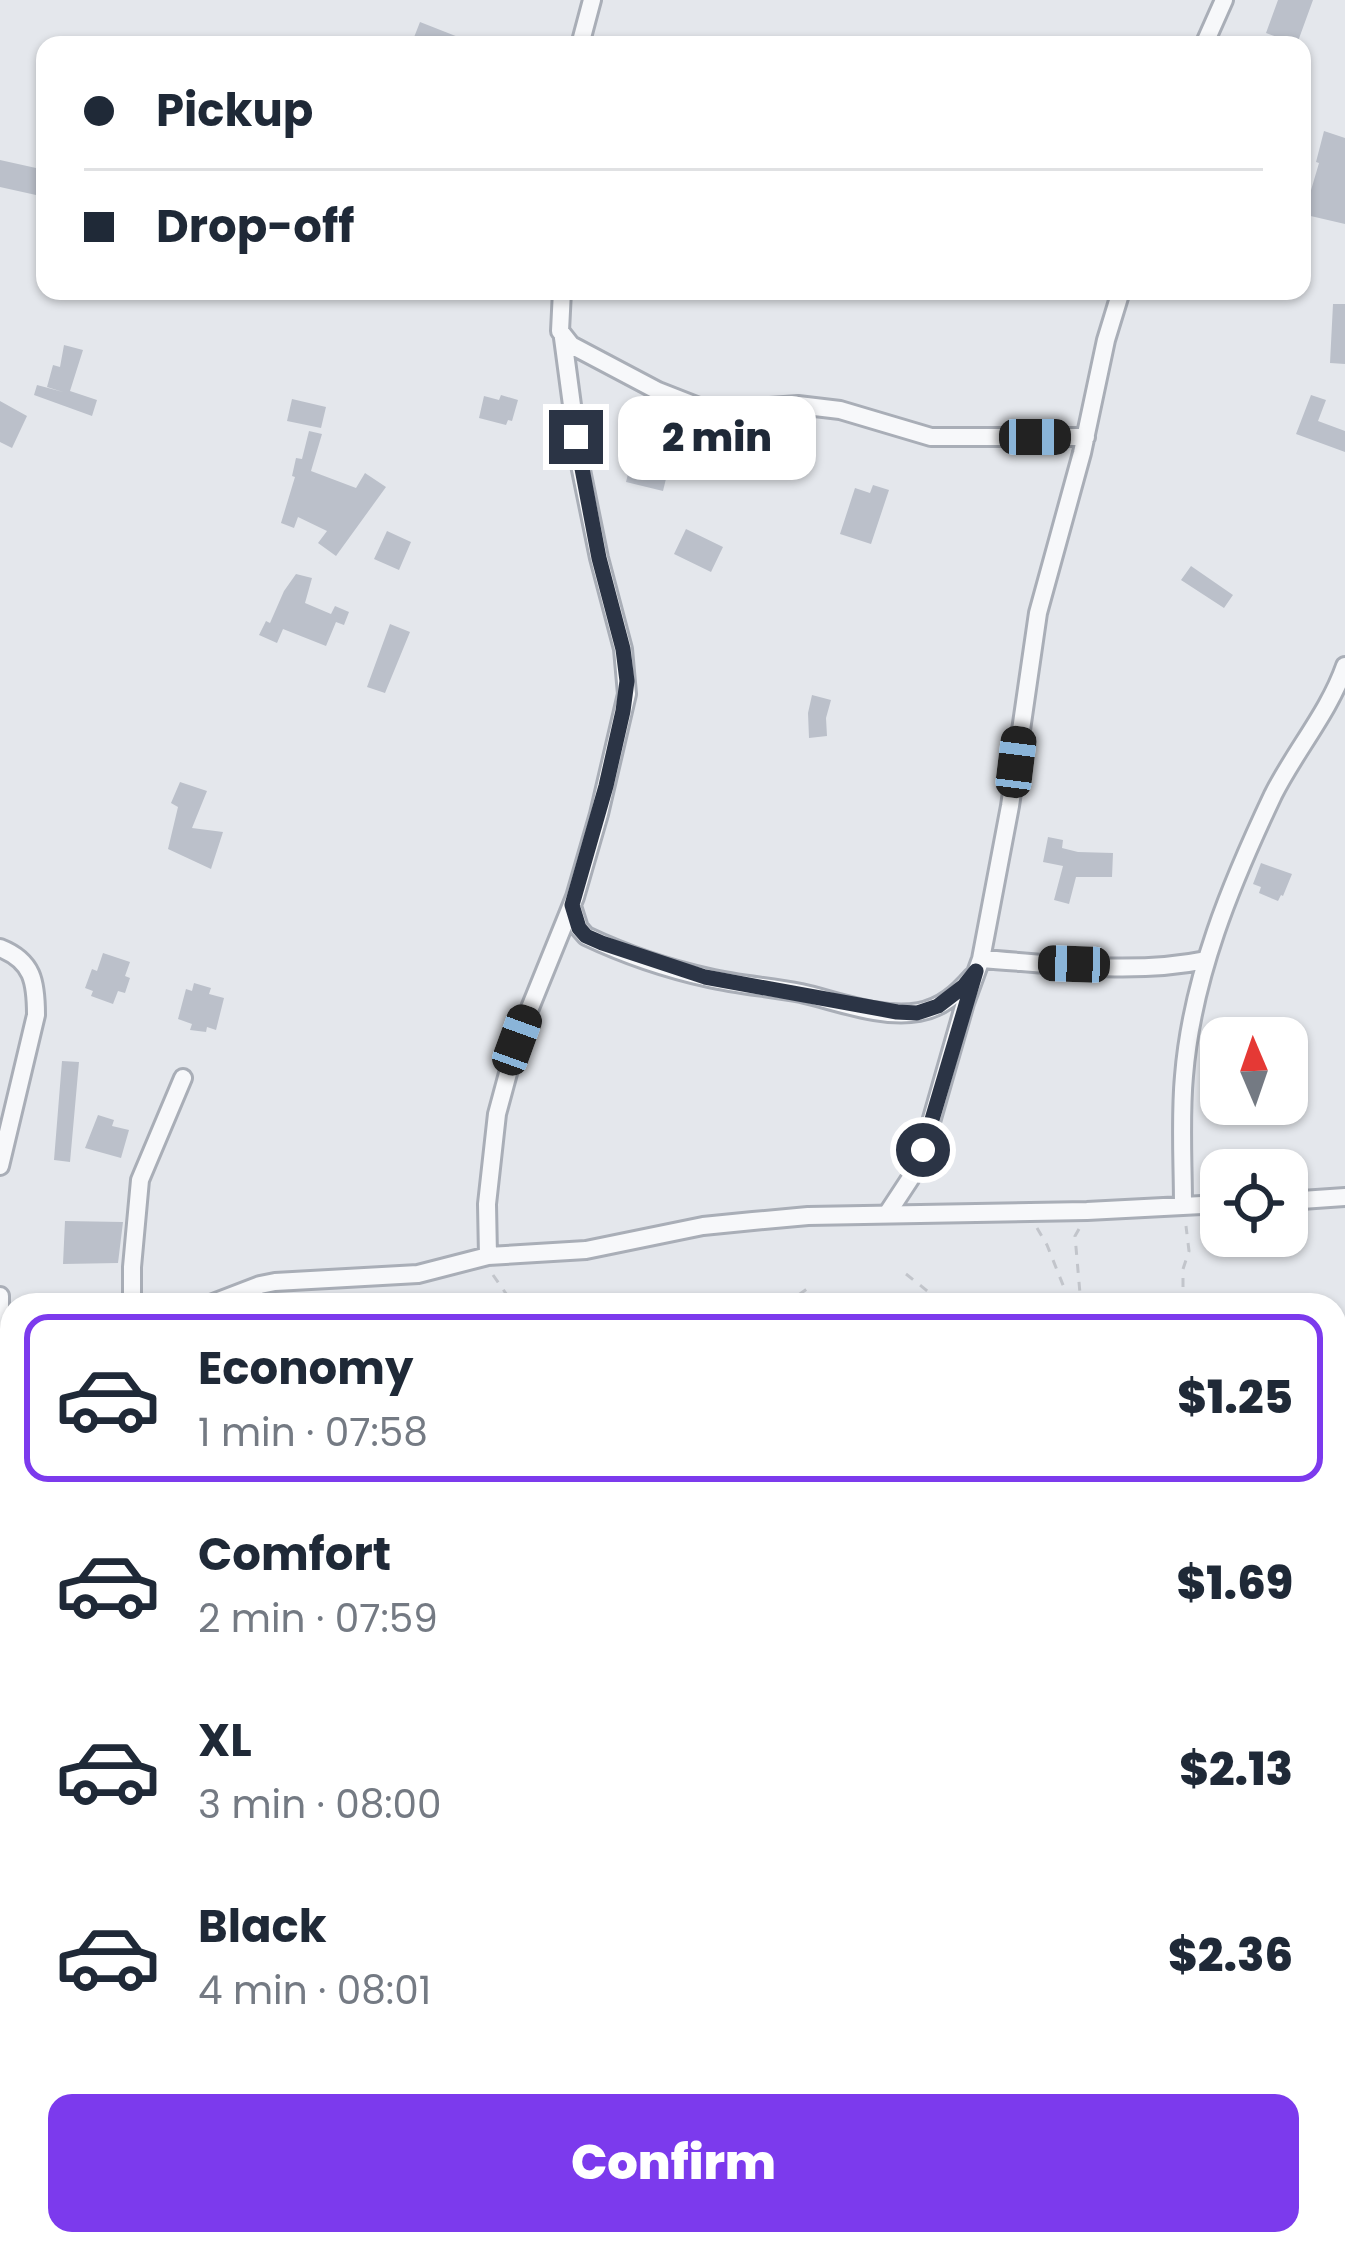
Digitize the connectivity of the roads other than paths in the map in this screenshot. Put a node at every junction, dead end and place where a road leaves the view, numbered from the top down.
1 (592, 0) edge
2 (1224, 0) edge
3 (582, 36) edge
4 (1208, 36) edge
5 (561, 300) edge
6 (1117, 300) edge
7 (563, 338) junction
8 (709, 411) junction
9 (703, 433) dead end
10 (1086, 437) junction
11 (1345, 666) edge
12 (572, 905) junction
13 (0, 948) edge
14 (1206, 960) junction
15 (979, 965) junction
16 (183, 1078) dead end
17 (0, 1166) edge
18 (1345, 1197) edge
19 (1308, 1200) edge
20 (1200, 1205) edge
21 (1183, 1206) junction
22 (887, 1214) junction
23 (488, 1256) junction
24 (132, 1293) edge
25 (242, 1293) edge
26 (0, 1296) edge
27 (0, 1322) edge

1 - 3 street
2 - 4 street
5 - 7 street
6 - 10 street
7 - 8 street
7 - 12 street
8 - 9 street
8 - 10 street
10 - 15 street
11 - 14 street
12 - 15 street
12 - 23 street
13 - 17 street
14 - 15 street
14 - 21 street
15 - 22 street
16 - 24 street
18 - 19 street
20 - 21 street
21 - 22 street
22 - 23 street
23 - 25 street
26 - 27 street

